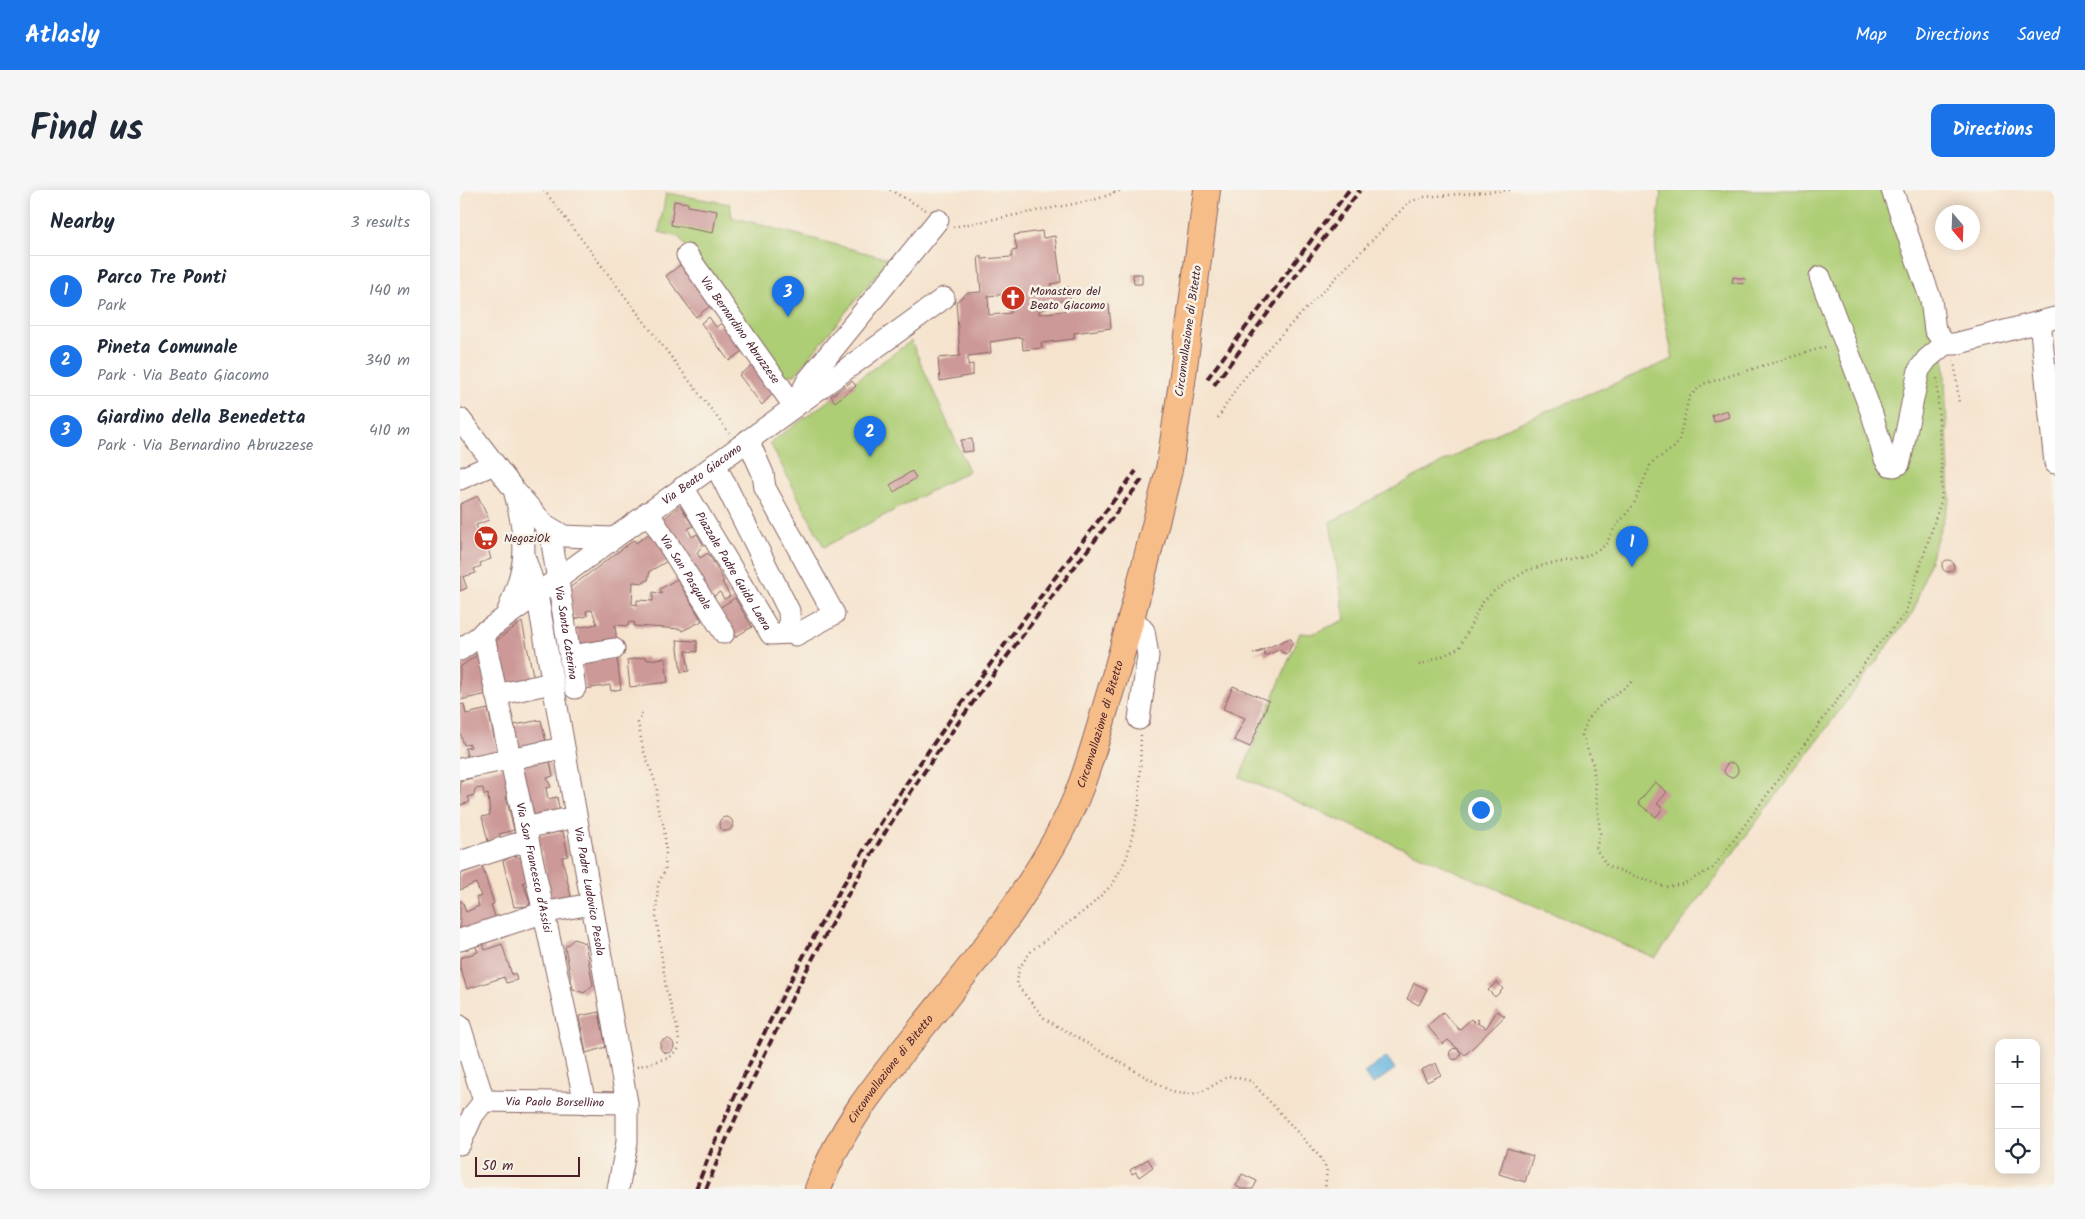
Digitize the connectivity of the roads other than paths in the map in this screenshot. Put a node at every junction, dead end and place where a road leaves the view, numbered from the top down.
1 (1207, 190) edge
2 (1892, 190) edge
3 (943, 224) road end
4 (687, 255) dead end
5 (1820, 277) dead end
6 (944, 298) dead end
7 (2047, 320) edge
8 (1939, 349) junction
9 (794, 406) junction
10 (460, 419) edge
11 (744, 443) junction
12 (2055, 463) edge
13 (494, 464) junction
14 (714, 464) junction
15 (460, 479) edge
16 (683, 487) junction
17 (515, 491) junction
18 (648, 512) junction
19 (544, 524) junction
20 (612, 538) junction
21 (525, 559) junction
22 (558, 578) junction
23 (537, 594) junction
24 (506, 617) junction
25 (1132, 617) junction
26 (483, 632) junction
27 (724, 633) dead end
28 (790, 633) junction
29 (614, 649) dead end
30 (460, 650) edge
31 (570, 656) junction
32 (552, 683) junction
33 (575, 688) dead end
34 (496, 695) junction
35 (1139, 720) road end
36 (563, 748) junction
37 (510, 759) junction
38 (460, 769) edge
39 (576, 817) junction
40 (526, 834) junction
41 (460, 862) edge
42 (591, 904) junction
43 (542, 913) junction
44 (460, 940) edge
45 (461, 1029) edge
46 (484, 1101) junction
47 (585, 1102) junction
48 (626, 1103) junction
49 (460, 1144) edge
50 (618, 1189) edge
51 (818, 1189) edge

1 - 25 main road, Circonvallazione di Bitetto, bridge
2 - 8 street
3 - 9 street
4 - 9 street, Via Bernardino Abruzzese
5 - 8 street
6 - 9 street, Via Beato Giacomo
7 - 8 street
7 - 12 street
9 - 11 street, Via Beato Giacomo
10 - 13 street
11 - 14 street, Via Beato Giacomo
11 - 28 street
13 - 15 street
13 - 17 street
14 - 16 street, Via Beato Giacomo
14 - 28 street, Piazzale Padre Guido Laera
16 - 18 street, Via Beato Giacomo
16 - 28 street, Piazzale Padre Guido Laera
17 - 19 street
17 - 21 street
18 - 20 street, Via Beato Giacomo
18 - 27 street, Via San Pasquale
19 - 20 street
19 - 22 street, Via Santa Caterina
20 - 22 street, Via Beato Giacomo
21 - 23 street, Via Padre Ludovico Pesola
21 - 24 street
22 - 23 street, Via Beato Giacomo
22 - 31 street, Via Santa Caterina
23 - 24 street, Via Beato Giacomo
23 - 32 street, Via Padre Ludovico Pesola
24 - 26 street, Via Beato Giacomo
25 - 35 street
25 - 51 main road, Circonvallazione di Bitetto
26 - 30 street, Via Beato Giacomo
26 - 34 street, Via San Francesco d'Assisi
29 - 31 street
31 - 33 street, Via Santa Caterina
32 - 34 street
32 - 36 street, Via Padre Ludovico Pesola
34 - 37 street, Via San Francesco d'Assisi
36 - 37 street
36 - 39 street, Via Padre Ludovico Pesola
37 - 38 street
37 - 40 street, Via San Francesco d'Assisi
39 - 40 street
39 - 42 street, Via Padre Ludovico Pesola
40 - 41 street
40 - 43 street, Via San Francesco d'Assisi
42 - 43 street
42 - 48 street, Via Padre Ludovico Pesola
43 - 44 street
43 - 47 street, Via San Francesco d'Assisi
45 - 46 street
46 - 47 street, Via Paolo Borsellino
46 - 49 street
47 - 48 street, Via Paolo Borsellino
48 - 50 street, Via Padre Ludovico Pesola

